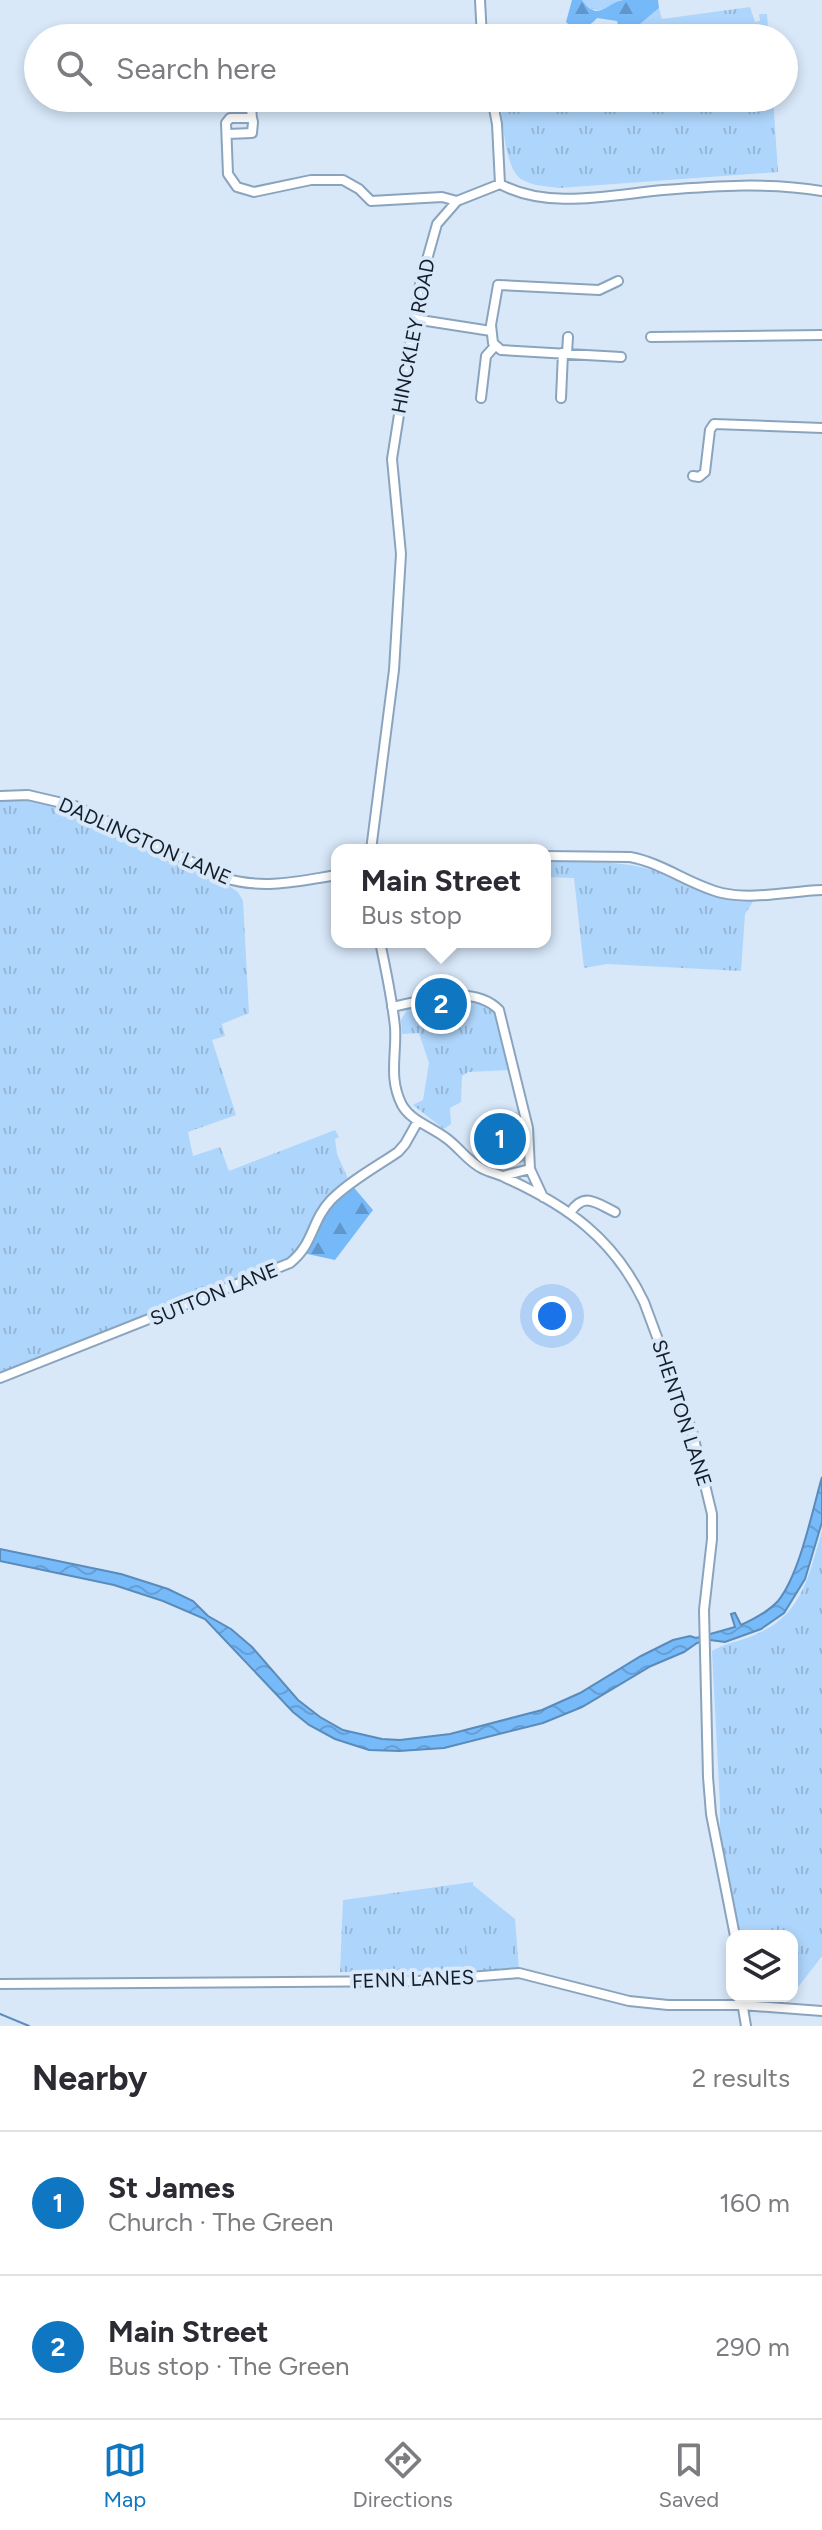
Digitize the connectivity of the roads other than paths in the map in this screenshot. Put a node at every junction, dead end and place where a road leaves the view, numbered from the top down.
1 (480, 0) edge
2 (481, 24) edge
3 (251, 112) edge
4 (495, 112) edge
5 (252, 118) junction
6 (228, 134) junction
7 (500, 184) junction
8 (822, 191) edge
9 (457, 201) junction
10 (618, 281) dead end
11 (414, 319) junction
12 (491, 331) junction
13 (822, 335) edge
14 (568, 337) dead end
15 (651, 337) dead end
16 (495, 346) junction
17 (565, 353) junction
18 (621, 357) dead end
19 (481, 398) dead end
20 (561, 398) dead end
21 (822, 428) edge
22 (693, 476) dead end
23 (0, 796) edge
24 (372, 844) edge
25 (551, 856) edge
26 (331, 876) edge
27 (822, 890) edge
28 (381, 948) edge
29 (392, 1007) junction
30 (418, 1121) junction
31 (530, 1169) junction
32 (503, 1176) junction
33 (544, 1198) junction
34 (615, 1212) dead end
35 (570, 1213) junction
36 (0, 1378) edge
37 (734, 1930) edge
38 (0, 1984) edge
39 (726, 2001) edge
40 (741, 2002) edge
41 (756, 2002) edge
42 (822, 2011) edge
43 (746, 2026) edge

1 - 2 street
3 - 5 street
4 - 7 street
5 - 6 street
5 - 6 street
6 - 9 street
7 - 8 street
7 - 9 street
9 - 11 street, HINCKLEY ROAD
10 - 12 street
11 - 12 street
11 - 24 street, HINCKLEY ROAD
12 - 16 street
13 - 15 street
14 - 17 street
16 - 17 street
16 - 19 street
17 - 18 street
17 - 20 street
21 - 22 street
23 - 26 street, DADLINGTON LANE
25 - 27 street
28 - 29 street
29 - 30 street
29 - 31 street
30 - 32 street, SHENTON LANE
30 - 36 street, SUTTON LANE
31 - 32 street
31 - 33 street
32 - 33 street, SHENTON LANE
33 - 35 street, SHENTON LANE
34 - 35 street
35 - 37 street, SHENTON LANE
38 - 39 street, FENN LANES
40 - 43 street
41 - 42 street, FENN LANES

